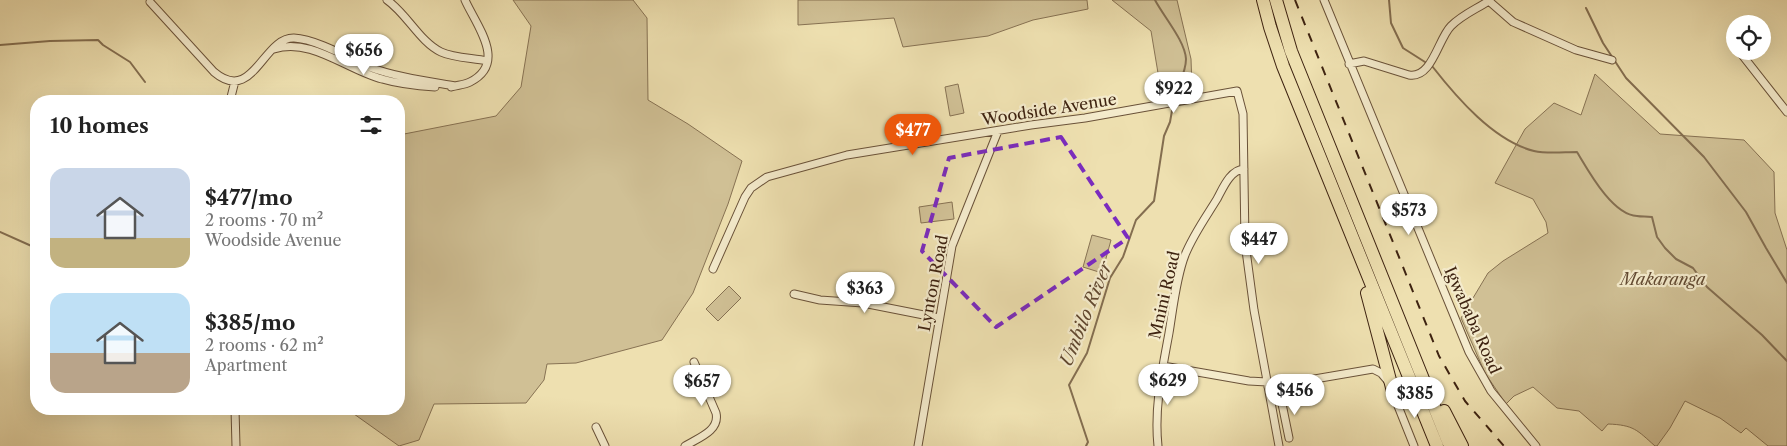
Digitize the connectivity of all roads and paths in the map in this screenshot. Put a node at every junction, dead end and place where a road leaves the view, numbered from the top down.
1 (387, 0) edge
2 (459, 0) edge
3 (465, 0) edge
4 (1262, 0) edge
5 (1276, 0) edge
6 (1324, 0) edge
7 (1489, 1) edge
8 (150, 2) dead end
9 (471, 14) junction
10 (487, 60) junction
11 (1612, 60) dead end
12 (1747, 60) edge
13 (1349, 64) junction
14 (235, 81) junction
15 (232, 95) edge
16 (1787, 112) edge
17 (998, 131) junction
18 (1244, 170) junction
19 (1332, 186) junction
20 (713, 268) dead end
21 (794, 294) dead end
22 (939, 318) junction
23 (1403, 328) junction
24 (1380, 344) junction
25 (694, 362) dead end
26 (1163, 366) junction
27 (1373, 369) junction
28 (1268, 384) junction
29 (1281, 399) dead end
30 (1395, 399) junction
31 (1284, 413) junction
32 (235, 415) edge
33 (1273, 415) junction
34 (596, 427) dead end
35 (1289, 438) dead end
36 (236, 442) edge
37 (606, 446) edge
38 (686, 446) edge
39 (918, 446) edge
40 (1158, 446) edge
41 (1279, 446) edge
42 (1414, 446) edge
43 (1437, 446) edge
44 (1450, 446) edge
45 (1462, 446) edge
46 (1536, 446) edge

1 - 10 street
2 - 9 street
3 - 9 street
4 - 19 highway
5 - 23 highway
6 - 13 street, Igwababa Road
7 - 11 street
7 - 13 street
8 - 14 street
9 - 10 street
10 - 14 street
12 - 16 street
13 - 46 street, Igwababa Road
14 - 15 street
17 - 18 street, Woodside Avenue
17 - 20 street, Woodside Avenue
17 - 22 street, Lynton Road
18 - 26 street, Mnini Road
18 - 28 street
19 - 24 highway
19 - 43 highway
21 - 22 street
22 - 39 street, Lynton Road
23 - 44 highway
23 - 45 highway
24 - 27 street
24 - 30 highway
25 - 38 street
26 - 28 street
26 - 40 street, Mnini Road
27 - 28 street
27 - 30 street
28 - 33 street
29 - 31 street
30 - 42 street
31 - 33 street
31 - 35 street
32 - 36 street
33 - 41 street
34 - 37 street

